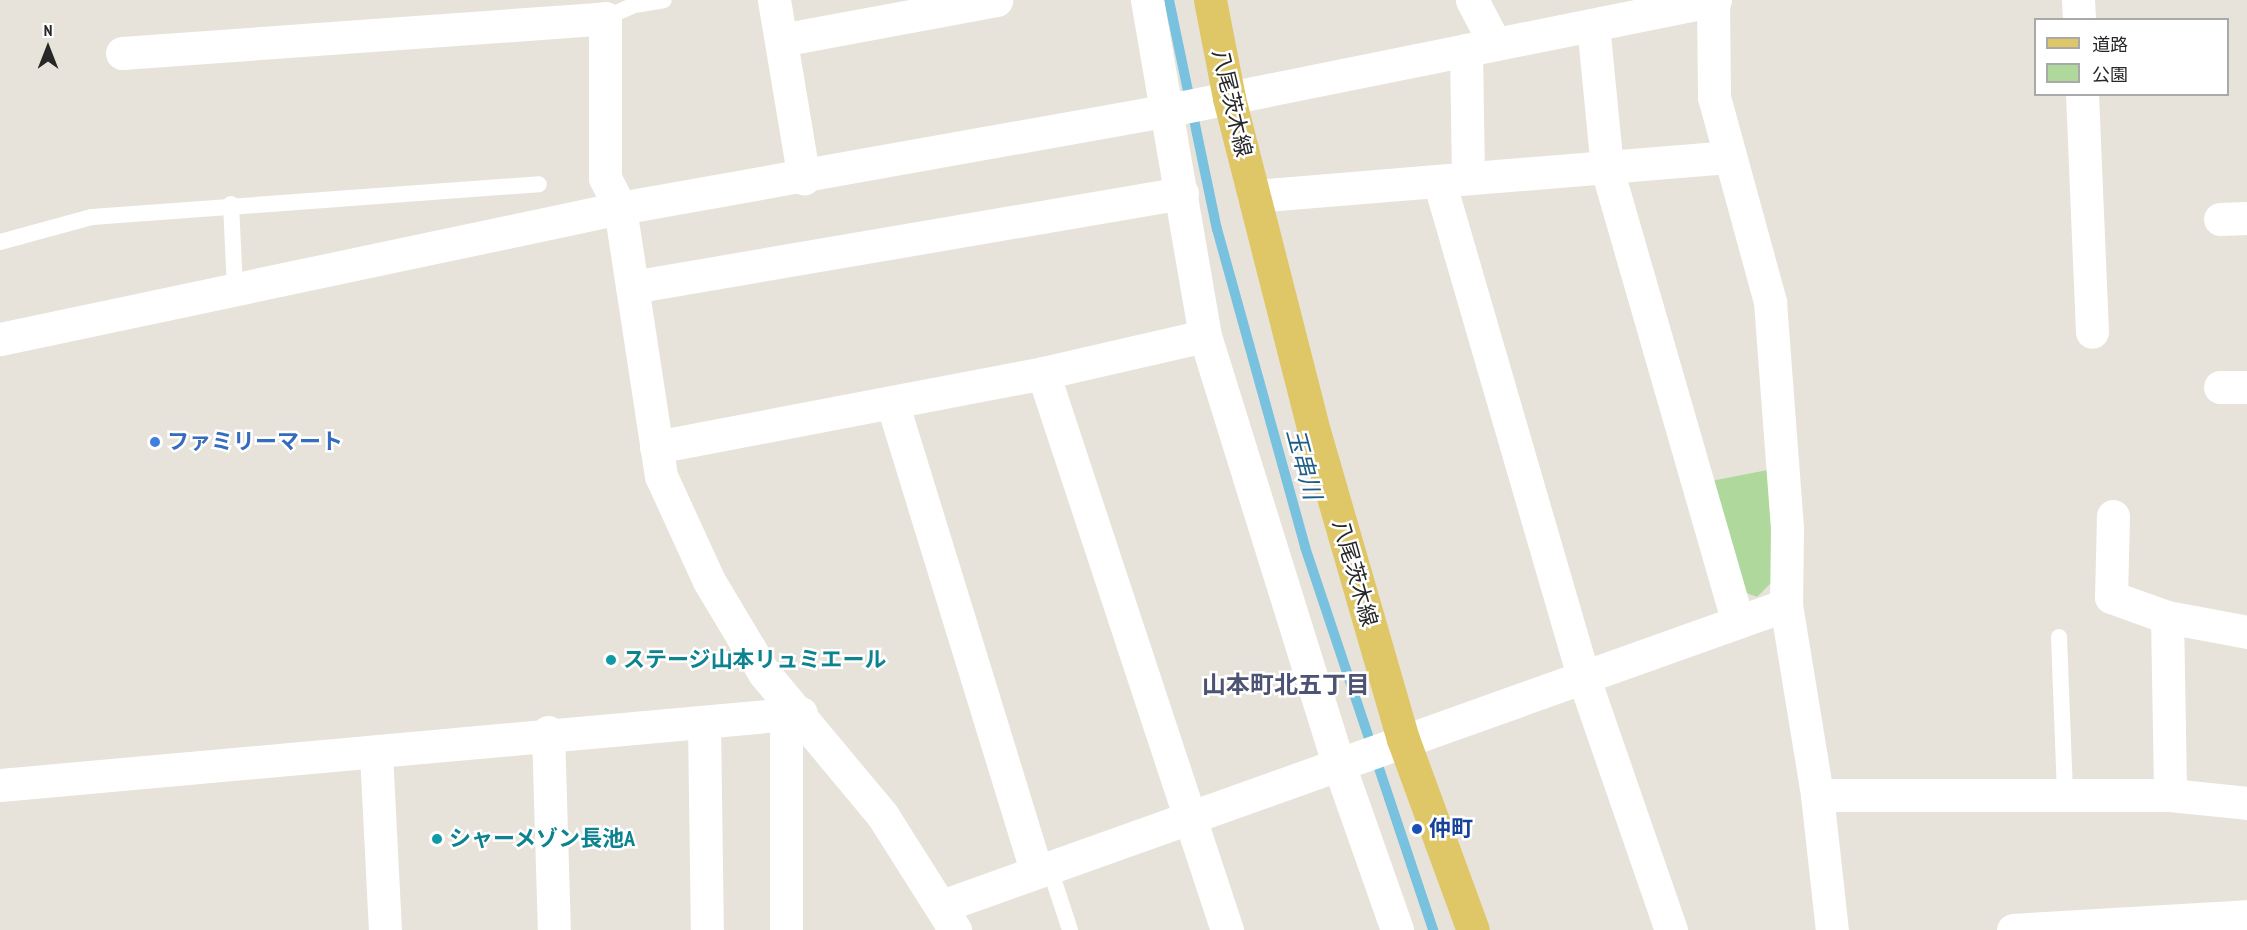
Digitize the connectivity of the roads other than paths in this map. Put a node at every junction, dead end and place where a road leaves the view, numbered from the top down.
1 (664, 0) edge
2 (774, 0) edge
3 (996, 0) edge
4 (1147, 0) edge
5 (1210, 0) edge
6 (1472, 0) edge
7 (1714, 0) edge
8 (2078, 0) edge
9 (605, 18) junction
10 (2079, 18) edge
11 (1593, 25) junction
12 (781, 40) junction
13 (1481, 47) junction
14 (122, 53) dead end
15 (2082, 96) edge
16 (1222, 99) junction
17 (1170, 110) junction
18 (1727, 157) junction
19 (1607, 169) junction
20 (804, 179) junction
21 (1453, 179) junction
22 (539, 184) dead end
23 (1182, 193) junction
24 (1254, 196) junction
25 (231, 204) junction
26 (620, 208) junction
27 (0, 243) edge
28 (632, 287) junction
29 (236, 290) junction
30 (2092, 332) dead end
31 (1205, 336) junction
32 (0, 339) edge
33 (1042, 373) junction
34 (892, 402) junction
35 (656, 447) junction
36 (2113, 516) dead end
37 (1786, 605) junction
38 (2167, 617) junction
39 (1737, 620) junction
40 (2247, 632) edge
41 (2059, 637) dead end
42 (1583, 676) junction
43 (793, 714) junction
44 (704, 723) junction
45 (548, 732) junction
46 (1399, 741) junction
47 (376, 753) junction
48 (1343, 763) junction
49 (0, 785) edge
50 (1817, 795) junction
51 (2065, 795) junction
52 (2170, 795) junction
53 (2247, 803) edge
54 (1190, 819) junction
55 (1042, 868) junction
56 (2247, 916) edge
57 (949, 918) edge
58 (385, 930) edge
59 (554, 930) edge
60 (707, 930) edge
61 (786, 930) edge
62 (1070, 930) edge
63 (1227, 930) edge
64 (1396, 930) edge
65 (1473, 930) edge
66 (1671, 930) edge
67 (1832, 930) edge
68 (2013, 930) edge

1 - 9 lane
2 - 12 street
3 - 12 street
4 - 17 street
5 - 16 main road, 八尾茨木線
6 - 13 street
7 - 11 street
7 - 18 street
8 - 10 street
9 - 14 street
9 - 26 street
11 - 13 street
11 - 19 street
12 - 20 street
13 - 16 street
13 - 21 street
15 - 30 street
16 - 17 street
16 - 24 main road, 八尾茨木線
17 - 20 street
17 - 23 street
18 - 19 street
18 - 37 street
19 - 21 street
19 - 39 street
20 - 26 street
21 - 24 street
21 - 42 street
22 - 25 lane
23 - 28 street
23 - 31 street
24 - 46 main road, 八尾茨木線
25 - 27 lane
25 - 29 lane
26 - 28 street
26 - 29 street
28 - 35 street
29 - 32 street
31 - 33 street
31 - 48 street
33 - 34 street
33 - 54 street
34 - 35 street
34 - 55 street
35 - 43 street
36 - 38 street
37 - 39 street
37 - 50 street
38 - 40 street
38 - 52 street
39 - 42 street
41 - 51 lane
42 - 46 street
42 - 66 street
43 - 44 street
43 - 57 street
43 - 61 street
44 - 45 street
44 - 60 street
45 - 47 street
45 - 59 street
46 - 48 street
46 - 65 main road, 八尾茨木線
47 - 49 street
47 - 58 street
48 - 54 street
48 - 64 street
50 - 51 street
50 - 67 street
51 - 52 street
52 - 53 street
54 - 55 street
54 - 63 street
55 - 57 street
55 - 62 lane
56 - 68 street

